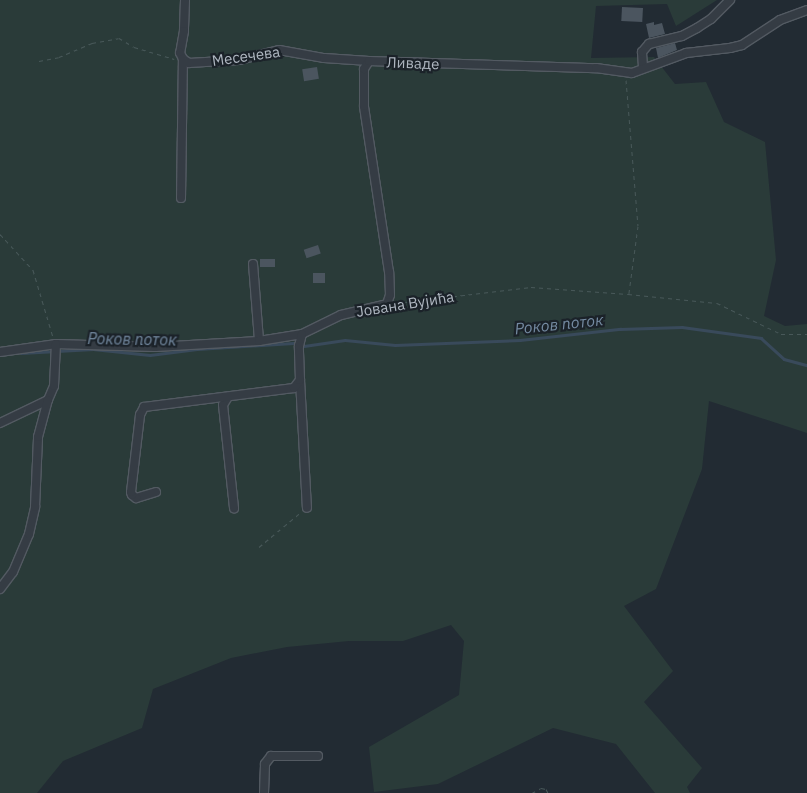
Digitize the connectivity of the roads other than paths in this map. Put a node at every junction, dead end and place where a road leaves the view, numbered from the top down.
1 (185, 0) edge
2 (730, 0) edge
3 (807, 10) edge
4 (182, 59) junction
5 (369, 61) junction
6 (643, 67) junction
7 (181, 198) dead end
8 (253, 264) dead end
9 (387, 304) joint
10 (302, 334) junction
11 (259, 340) junction
12 (57, 349) junction
13 (0, 352) edge
14 (300, 380) junction
15 (228, 397) junction
16 (48, 400) junction
17 (0, 423) edge
18 (156, 492) dead end
19 (234, 508) dead end
20 (306, 508) road end
21 (0, 590) edge
22 (318, 756) dead end
23 (264, 793) edge

1 - 4 street
2 - 6 street
3 - 6 street, Ливаде
4 - 5 street, Месечева
4 - 7 street
5 - 6 street, Ливаде
5 - 9 street, Ливаде
8 - 11 street
9 - 10 street, Јована Вујића
10 - 11 street, Јована Вујића
10 - 14 street
11 - 12 street, Јована Вујића
12 - 13 street, Јована Вујића
12 - 16 street
14 - 15 street
14 - 20 street
15 - 18 street
15 - 19 street
16 - 17 street
16 - 21 street
22 - 23 street

